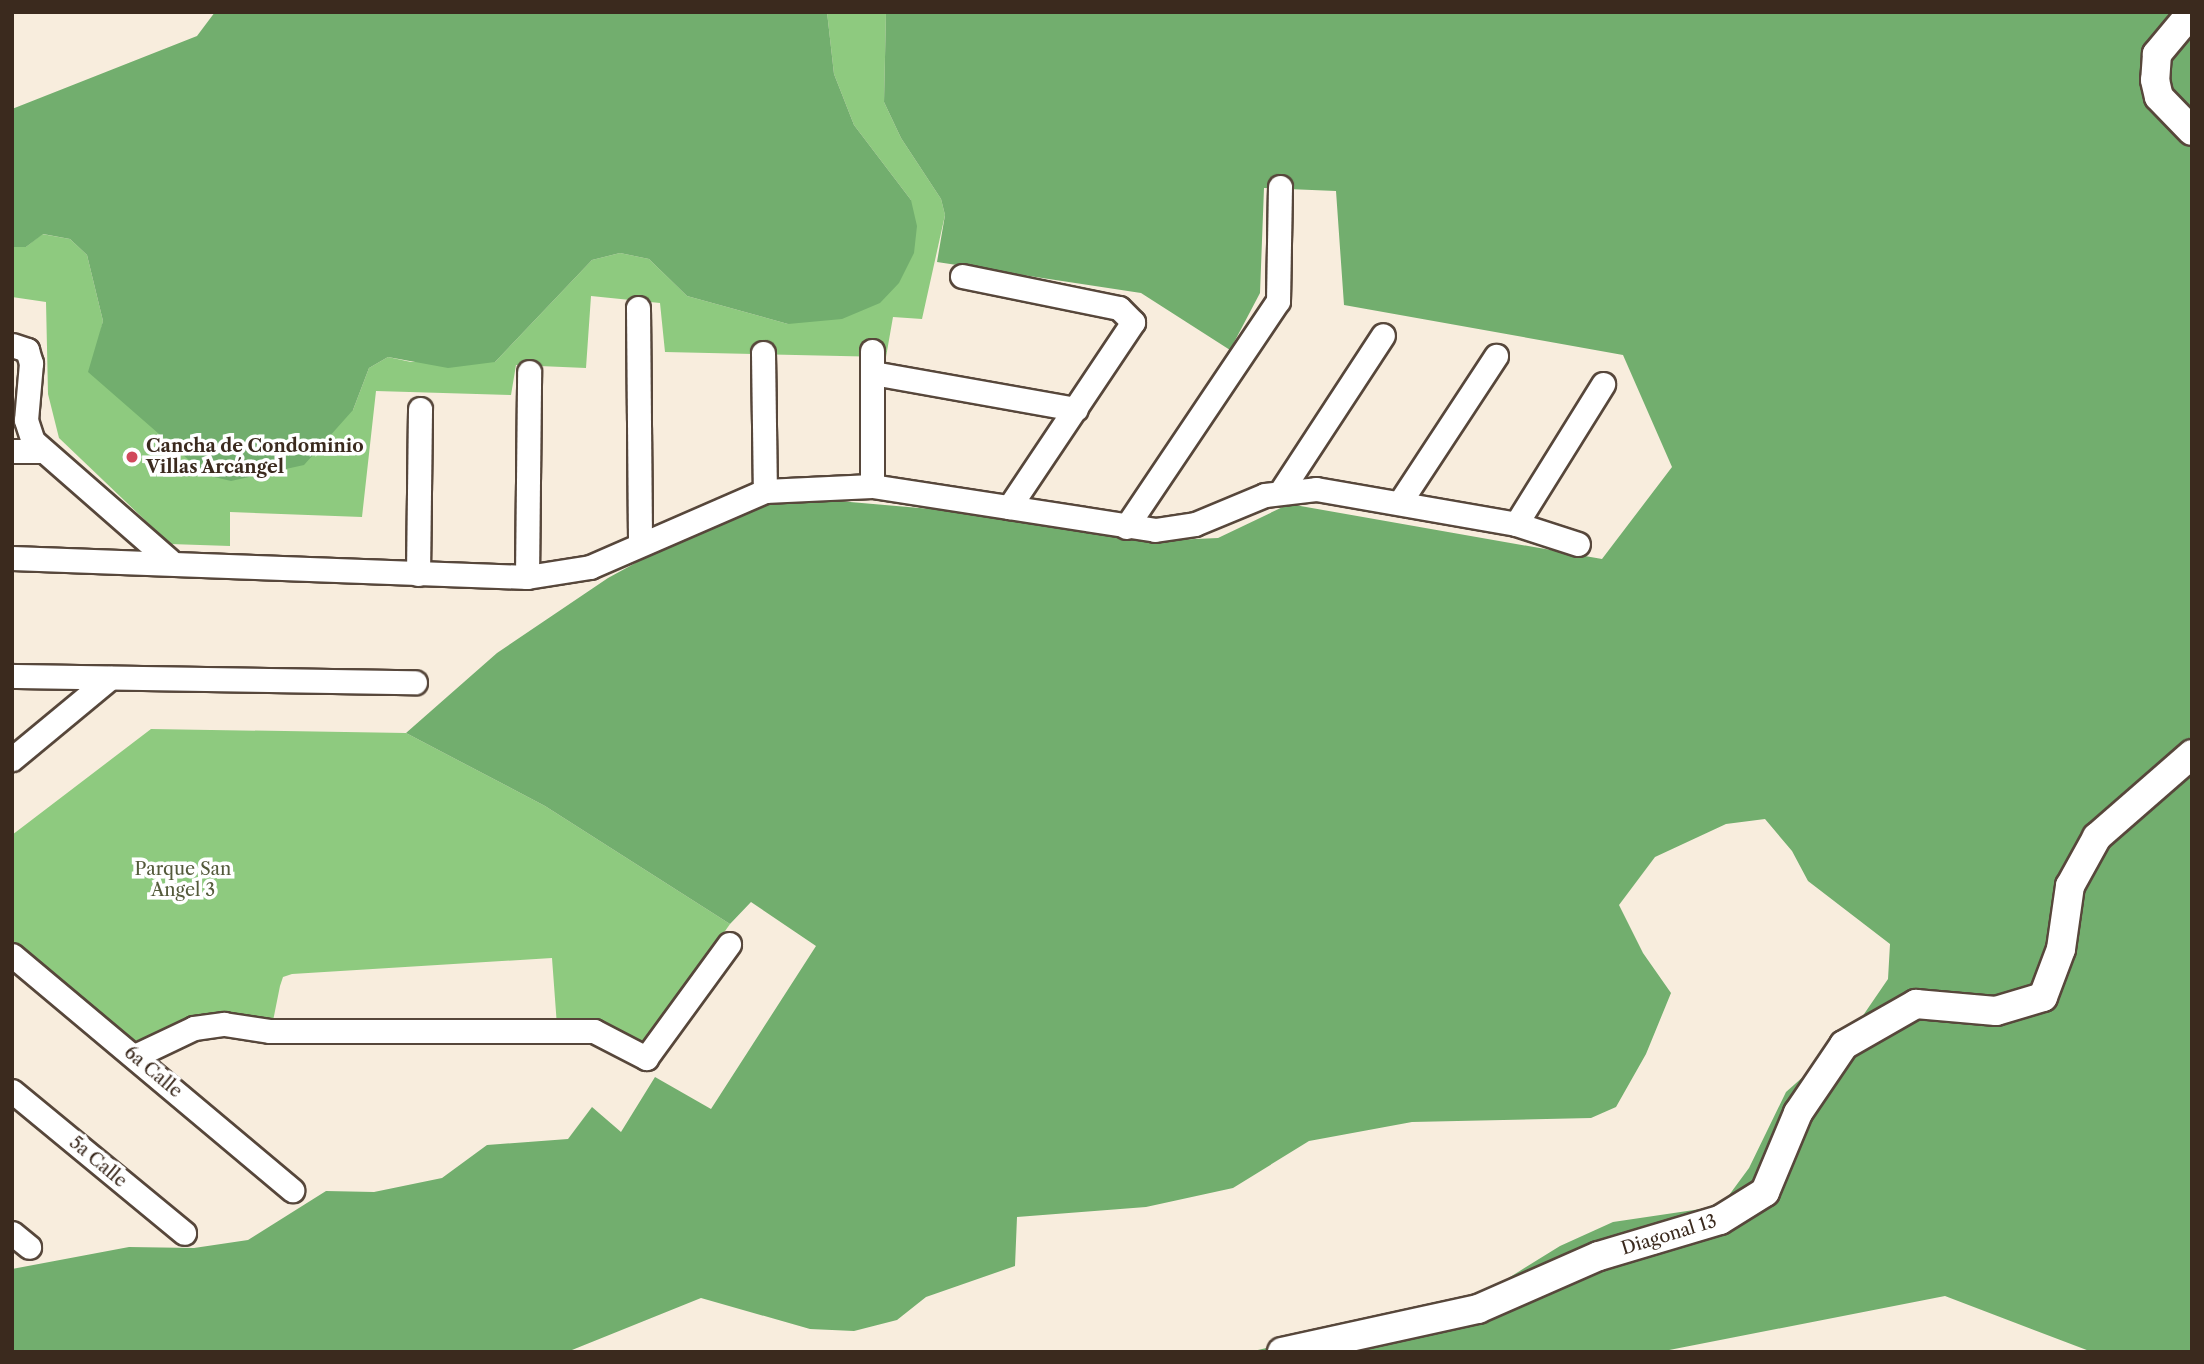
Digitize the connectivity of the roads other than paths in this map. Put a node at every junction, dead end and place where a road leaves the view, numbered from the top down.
1 (2192, 12) edge
2 (2192, 131) edge
3 (1280, 187) dead end
4 (962, 276) dead end
5 (639, 308) dead end
6 (1383, 335) dead end
7 (12, 345) edge
8 (763, 353) dead end
9 (1496, 356) dead end
10 (529, 372) dead end
11 (1603, 384) dead end
12 (420, 409) dead end
13 (1076, 409) junction
14 (12, 451) edge
15 (43, 451) junction
16 (872, 486) junction
17 (765, 491) junction
18 (1281, 491) junction
19 (1400, 502) junction
20 (1009, 507) junction
21 (1516, 524) junction
22 (1126, 527) junction
23 (640, 542) junction
24 (1578, 544) dead end
25 (12, 558) edge
26 (169, 560) junction
27 (418, 574) junction
28 (527, 577) junction
29 (12, 676) edge
30 (110, 678) junction
31 (415, 682) dead end
32 (2192, 754) edge
33 (12, 759) edge
34 (729, 944) dead end
35 (12, 955) edge
36 (135, 1056) junction
37 (12, 1091) edge
38 (292, 1190) dead end
39 (184, 1233) dead end
40 (1282, 1352) edge

1 - 2 street
3 - 22 street
4 - 13 street
5 - 23 street
6 - 18 street
7 - 15 street
8 - 17 street
9 - 19 street
10 - 28 street
11 - 21 street
12 - 27 street
13 - 16 street
13 - 20 street
14 - 15 street
15 - 26 street
16 - 17 street
16 - 20 street
17 - 23 street
18 - 19 street
18 - 22 street
19 - 21 street
20 - 22 street
21 - 24 street
23 - 28 street
25 - 26 street
26 - 27 street
27 - 28 street
29 - 30 street
30 - 31 street
30 - 33 street
32 - 40 street, Diagonal 13
34 - 36 street
35 - 36 street, 6a Calle
36 - 38 street, 6a Calle
37 - 39 street, 5a Calle

